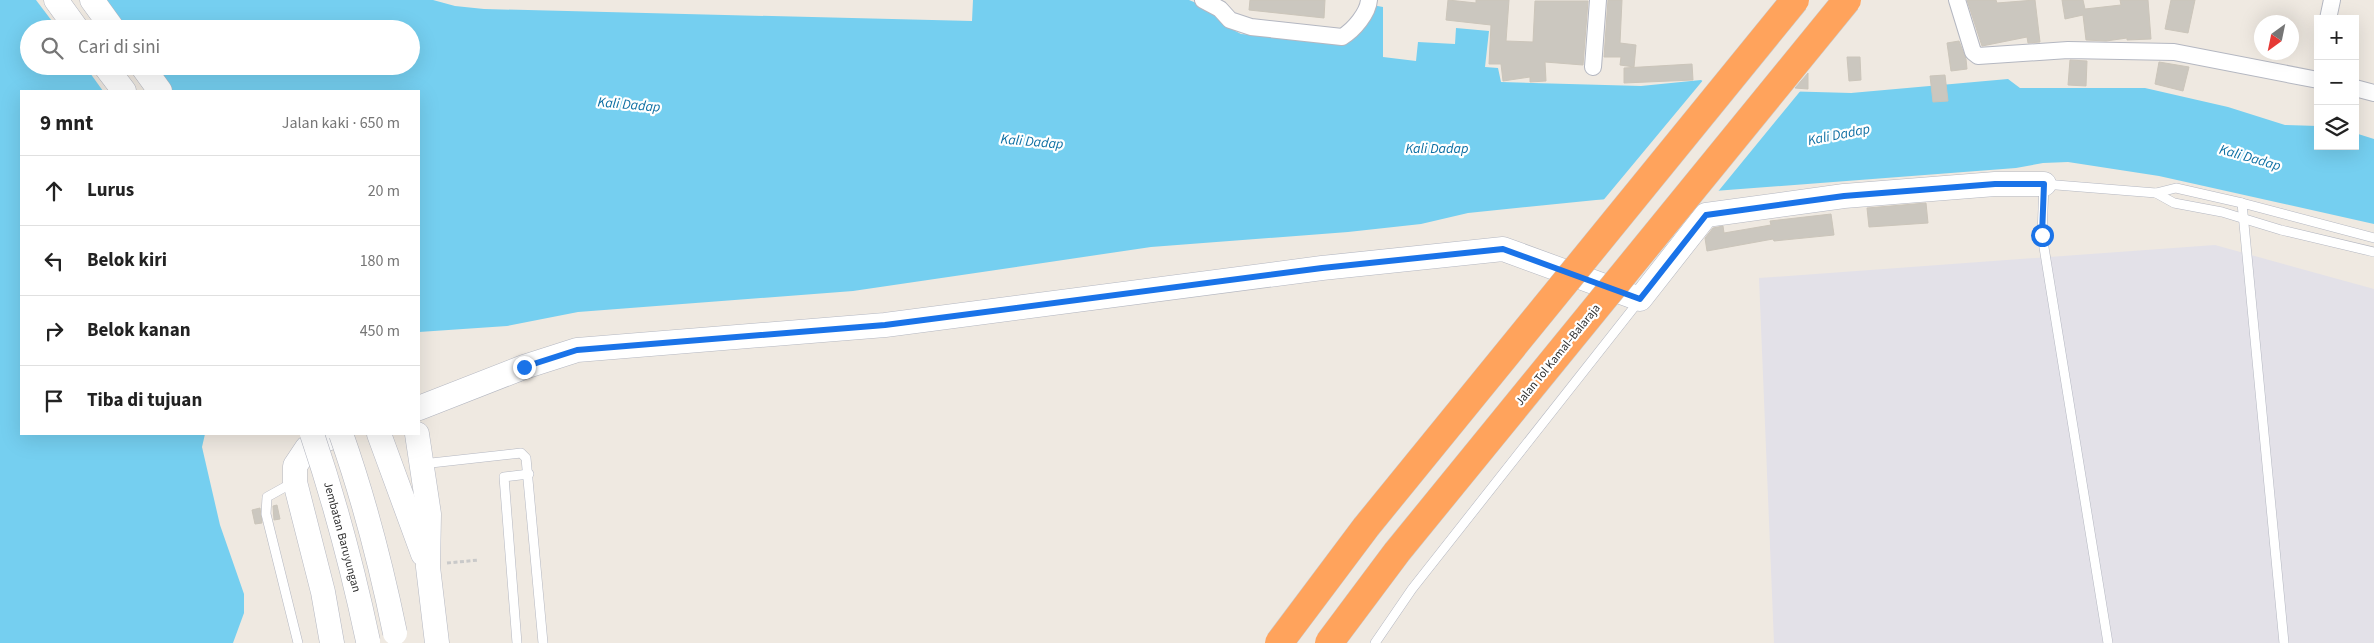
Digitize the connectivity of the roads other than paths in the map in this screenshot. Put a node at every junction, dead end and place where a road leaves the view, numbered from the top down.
1 (56, 0) edge
2 (92, 0) edge
3 (1202, 0) edge
4 (1369, 0) edge
5 (1598, 0) edge
6 (1795, 0) edge
7 (1847, 0) edge
8 (1957, 0) edge
9 (2332, 0) edge
10 (2329, 15) edge
11 (70, 20) edge
12 (106, 20) edge
13 (1593, 67) dead end
14 (112, 75) edge
15 (148, 75) edge
16 (2314, 79) edge
17 (2359, 89) edge
18 (123, 90) edge
19 (159, 90) edge
20 (2374, 92) edge
21 (2044, 184) junction
22 (2156, 192) junction
23 (2242, 203) junction
24 (2243, 218) junction
25 (2374, 238) edge
26 (2374, 252) edge
27 (1640, 299) junction
28 (420, 408) edge
29 (312, 435) edge
30 (338, 435) edge
31 (340, 435) edge
32 (379, 435) edge
33 (418, 435) edge
34 (422, 464) junction
35 (529, 474) junction
36 (295, 482) junction
37 (428, 568) junction
38 (396, 638) edge
39 (368, 642) edge
40 (298, 643) edge
41 (332, 643) edge
42 (437, 643) edge
43 (517, 643) edge
44 (543, 643) edge
45 (1279, 643) edge
46 (1329, 643) edge
47 (1375, 643) edge
48 (2108, 643) edge
49 (2284, 643) edge

1 - 11 street
2 - 12 street
3 - 4 street
5 - 13 street
6 - 45 highway, bridge
7 - 46 highway, Jalan Tol Kamal–Balaraja, bridge
8 - 16 street
9 - 10 street
14 - 18 street
15 - 19 street
17 - 20 street
21 - 22 lane
21 - 27 street
21 - 48 lane
22 - 23 lane
22 - 24 lane
23 - 24 lane
23 - 25 lane
24 - 26 lane
24 - 49 lane
27 - 28 street
27 - 47 lane
29 - 39 street, Jembatan Baruyungan, bridge
30 - 36 street
31 - 38 street, bridge
32 - 37 street
33 - 34 street
34 - 35 lane
34 - 37 street
35 - 43 lane
35 - 44 lane
36 - 40 lane
36 - 41 street
37 - 42 street

